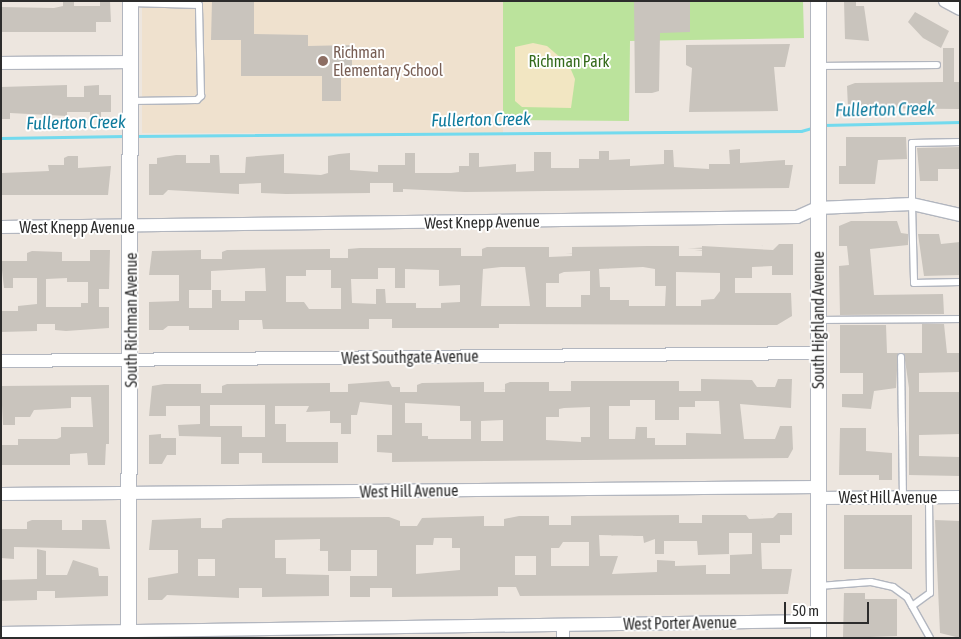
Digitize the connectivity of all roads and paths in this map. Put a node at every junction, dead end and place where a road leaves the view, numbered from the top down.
1 (818, 1) edge
2 (945, 1) edge
3 (130, 2) edge
4 (960, 9) edge
5 (129, 62) junction
6 (1, 63) edge
7 (937, 65) dead end
8 (818, 66) junction
9 (129, 101) junction
10 (960, 142) edge
11 (912, 204) junction
12 (818, 208) junction
13 (960, 215) edge
14 (130, 226) junction
15 (1, 227) edge
16 (960, 282) edge
17 (960, 319) edge
18 (818, 320) junction
19 (818, 353) junction
20 (901, 357) dead end
21 (131, 360) junction
22 (1, 361) edge
23 (817, 492) junction
24 (131, 493) junction
25 (1, 494) edge
26 (903, 497) junction
27 (929, 497) junction
28 (960, 497) edge
29 (818, 586) junction
30 (912, 606) junction
31 (818, 622) junction
32 (563, 631) edge
33 (1, 633) edge
34 (128, 635) edge
35 (818, 638) edge
36 (930, 638) edge

1 - 8 street, South Highland Avenue
2 - 4 street
3 - 5 street, South Richman Avenue
3 - 9 lane
5 - 6 street
5 - 9 street, South Richman Avenue
7 - 8 lane
8 - 12 street, South Highland Avenue
9 - 14 street, South Richman Avenue
10 - 11 lane
11 - 12 street, West Knepp Avenue
11 - 13 street, West Knepp Avenue
11 - 16 lane
12 - 14 street, West Knepp Avenue
12 - 18 street, South Highland Avenue
14 - 15 street, West Knepp Avenue
14 - 21 street, South Richman Avenue
17 - 18 lane
18 - 19 street, South Highland Avenue
19 - 21 street, West Southgate Avenue
19 - 23 street, South Highland Avenue
20 - 26 lane
21 - 22 street, West Southgate Avenue
21 - 24 street, South Richman Avenue
23 - 24 street, West Hill Avenue
23 - 26 street, West Hill Avenue
23 - 29 street, South Highland Avenue
24 - 25 street, West Hill Avenue
24 - 34 street, South Richman Avenue
26 - 27 street, West Hill Avenue
27 - 28 street, West Hill Avenue
27 - 30 lane
29 - 30 lane
29 - 31 street, South Highland Avenue
30 - 36 lane
31 - 32 street, West Porter Avenue
31 - 35 street, South Highland Avenue
32 - 34 street, West Porter Avenue
33 - 34 street, West Porter Avenue

